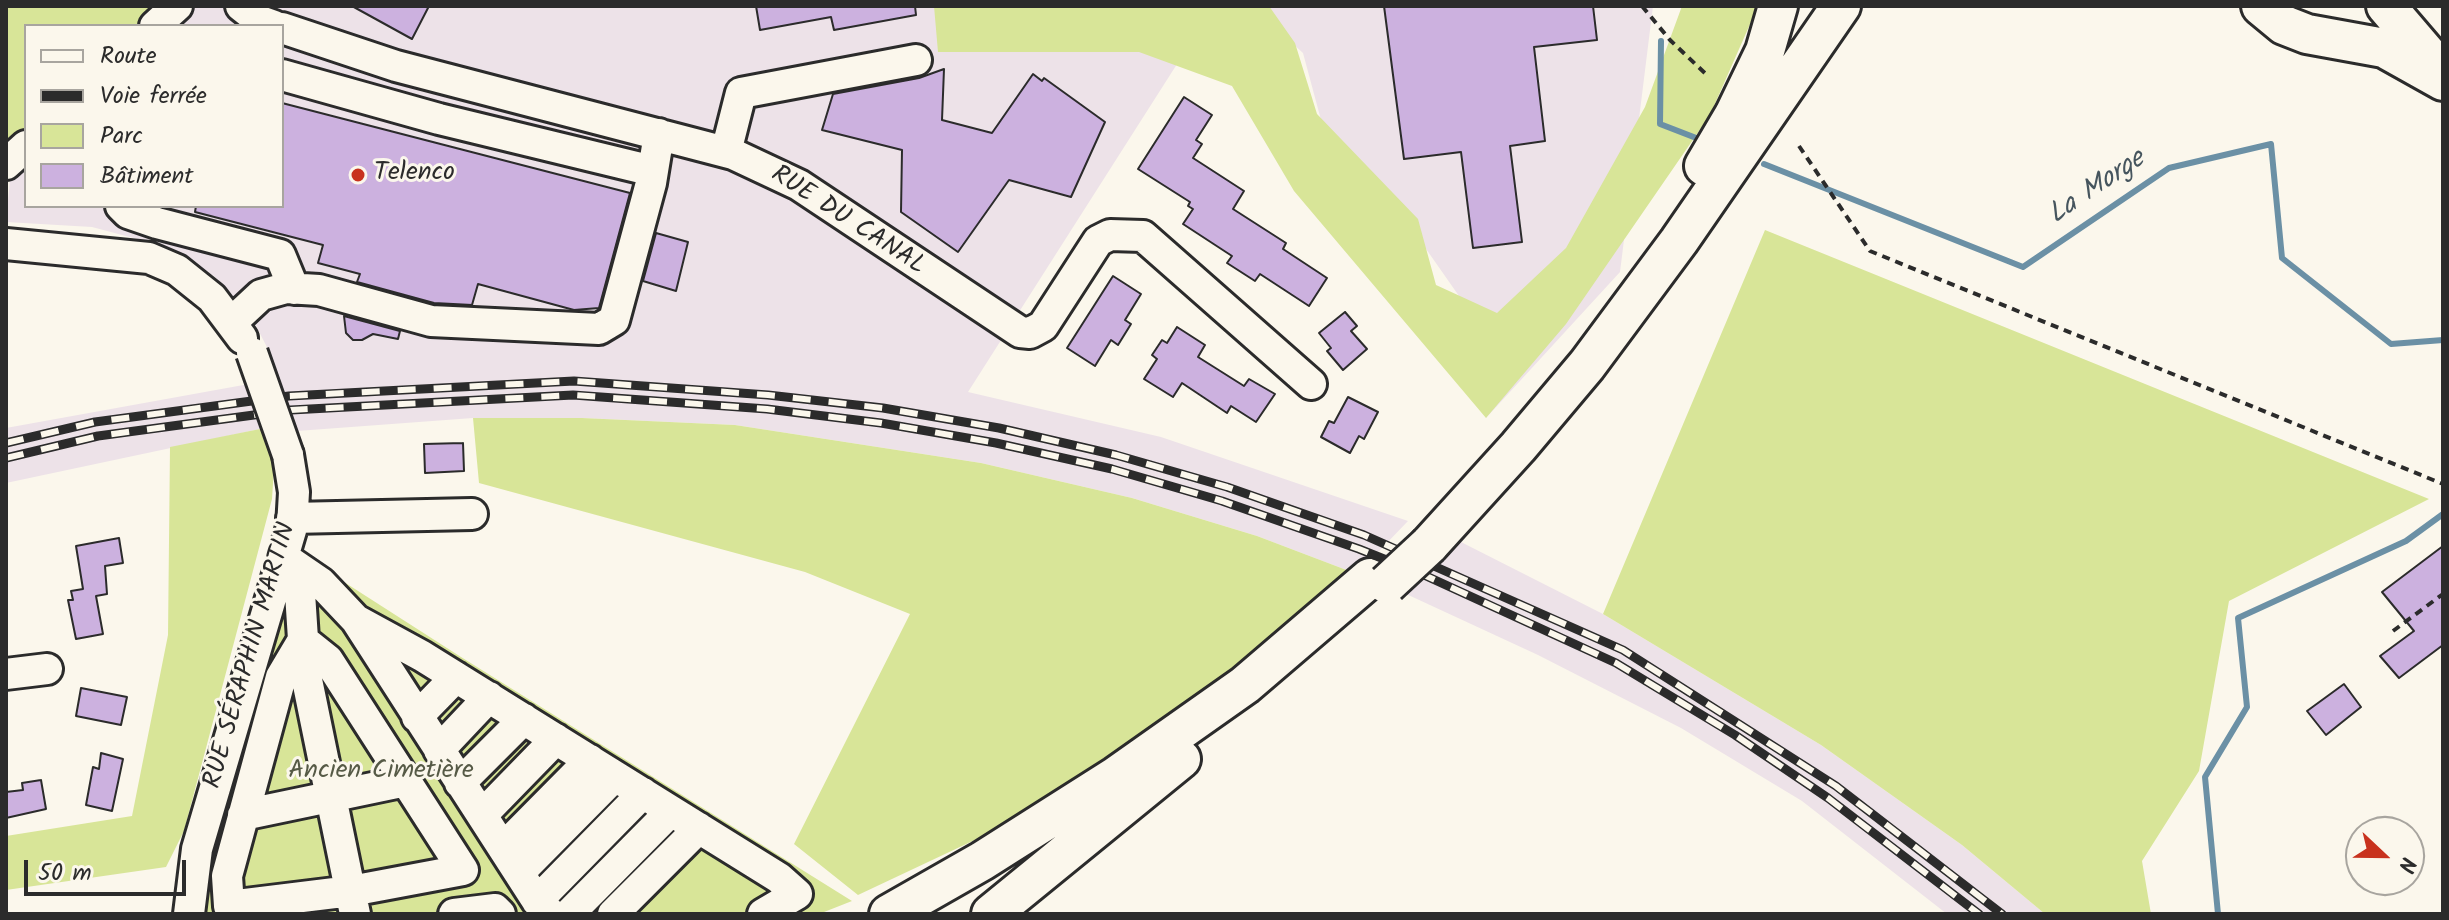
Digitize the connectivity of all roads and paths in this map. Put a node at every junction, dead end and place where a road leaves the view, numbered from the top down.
1 (177, 6) edge
2 (241, 6) edge
3 (1642, 6) edge
4 (1778, 6) edge
5 (1822, 6) edge
6 (1841, 6) edge
7 (1849, 6) edge
8 (2261, 6) edge
9 (2344, 6) edge
10 (2386, 6) edge
11 (157, 24) edge
12 (268, 24) edge
13 (284, 29) edge
14 (2307, 34) junction
15 (1809, 56) junction
16 (916, 60) dead end
17 (2443, 73) edge
18 (284, 76) edge
19 (1709, 77) dead end
20 (2443, 81) edge
21 (659, 134) junction
22 (1799, 146) dead end
23 (24, 148) edge
24 (726, 152) junction
25 (6, 164) edge
26 (653, 171) junction
27 (123, 208) edge
28 (1664, 231) junction
29 (6, 244) edge
30 (294, 289) junction
31 (232, 322) junction
32 (1311, 384) dead end
33 (2443, 484) edge
34 (472, 514) dead end
35 (292, 518) junction
36 (1420, 542) junction
37 (283, 557) junction
38 (1379, 581) junction
39 (2443, 594) edge
40 (356, 620) junction
41 (2393, 631) dead end
42 (303, 640) junction
43 (422, 656) junction
44 (47, 669) dead end
45 (6, 674) edge
46 (456, 677) junction
47 (395, 683) junction
48 (489, 697) junction
49 (1255, 698) junction
50 (417, 717) junction
51 (524, 719) junction
52 (556, 739) junction
53 (439, 750) junction
54 (602, 768) junction
55 (406, 781) junction
56 (460, 783) junction
57 (643, 793) junction
58 (331, 797) junction
59 (671, 811) junction
60 (243, 815) junction
61 (482, 815) junction
62 (699, 828) junction
63 (511, 861) junction
64 (353, 902) edge
65 (544, 907) edge
66 (189, 914) edge
67 (454, 914) edge
68 (500, 914) edge
69 (569, 914) edge
70 (613, 914) edge
71 (763, 914) edge
72 (889, 914) edge
73 (922, 914) edge
74 (991, 914) edge

1 - 11 street
2 - 12 street
3 - 19 path
4 - 28 main road
5 - 28 main road
6 - 15 main road
7 - 15 main road
8 - 14 main road
9 - 14 main road
10 - 17 main road
13 - 21 street, RUE DU CANAL
14 - 20 main road
15 - 36 main road
16 - 24 street
18 - 26 street
21 - 24 street, RUE DU CANAL
21 - 26 street
22 - 33 path
23 - 25 street
24 - 32 street, RUE DU CANAL
26 - 30 street
27 - 30 street
28 - 36 main road
29 - 31 street, RUE SÉRAPHIN MARTIN
30 - 31 street
31 - 35 street, RUE SÉRAPHIN MARTIN, bridge
34 - 35 street
35 - 37 street, RUE SÉRAPHIN MARTIN
36 - 38 main road, bridge
37 - 40 street
37 - 42 street
37 - 66 street, RUE SÉRAPHIN MARTIN
38 - 49 main road
38 - 72 main road
39 - 41 path
40 - 43 street
40 - 47 street
42 - 55 street
42 - 58 street
42 - 60 street
43 - 46 street
43 - 47 street
44 - 45 street
46 - 48 street
46 - 50 street
47 - 50 street
48 - 51 street
48 - 53 street
49 - 73 main road
49 - 74 main road
50 - 53 street
51 - 52 street
51 - 56 street
52 - 54 street
52 - 61 street
53 - 56 street
54 - 57 street
54 - 63 street
55 - 58 street
55 - 64 street
56 - 61 street
57 - 59 street
57 - 65 street
58 - 60 street
58 - 64 street
59 - 62 street
59 - 69 street
60 - 64 street
61 - 63 street
62 - 70 street
62 - 71 street
63 - 65 street
67 - 68 street

